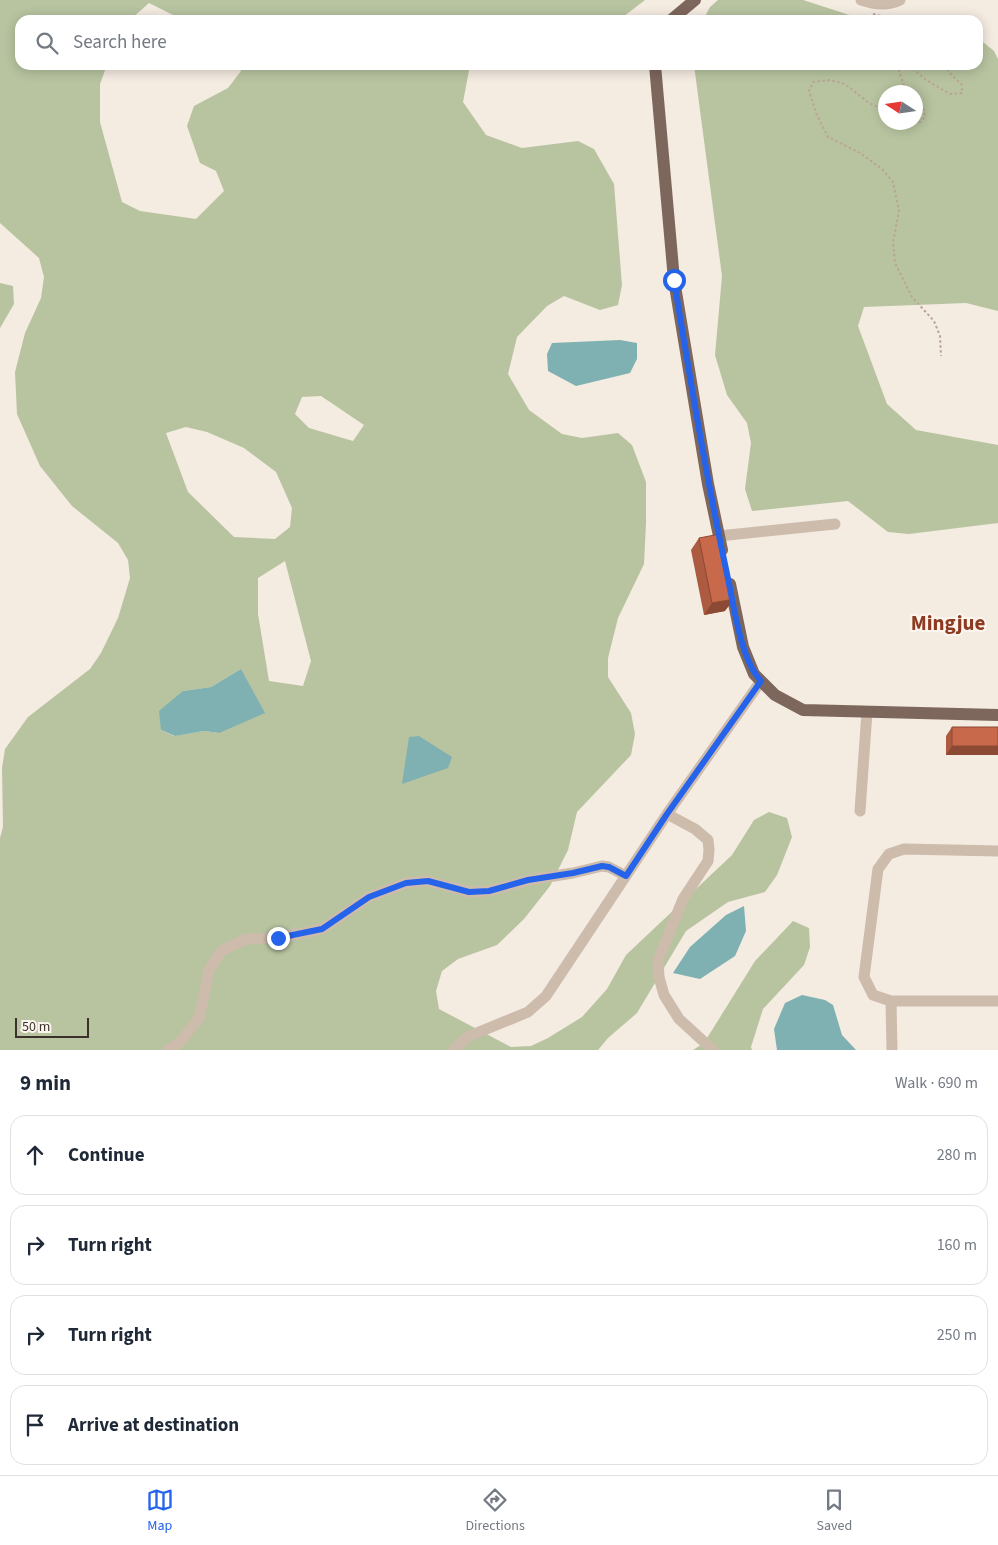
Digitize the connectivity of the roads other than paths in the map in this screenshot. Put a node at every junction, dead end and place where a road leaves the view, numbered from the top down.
1 (695, 0) edge
2 (861, 0) edge
3 (900, 0) edge
4 (677, 15) edge
5 (656, 70) edge
6 (835, 524) dead end
7 (719, 536) junction
8 (761, 681) junction
9 (867, 712) junction
10 (998, 714) edge
11 (860, 811) dead end
12 (667, 814) junction
13 (998, 851) edge
14 (626, 876) junction
15 (891, 1001) junction
16 (998, 1001) edge
17 (168, 1050) edge
18 (454, 1050) edge
19 (713, 1050) edge
20 (892, 1050) edge

1 - 4 main road
2 - 3 street
5 - 7 main road
6 - 7 street
7 - 8 main road
8 - 9 main road
8 - 12 street
9 - 10 main road
9 - 11 street
12 - 14 street
12 - 19 street
13 - 15 street
14 - 17 street
14 - 18 street
15 - 16 street
15 - 20 street

